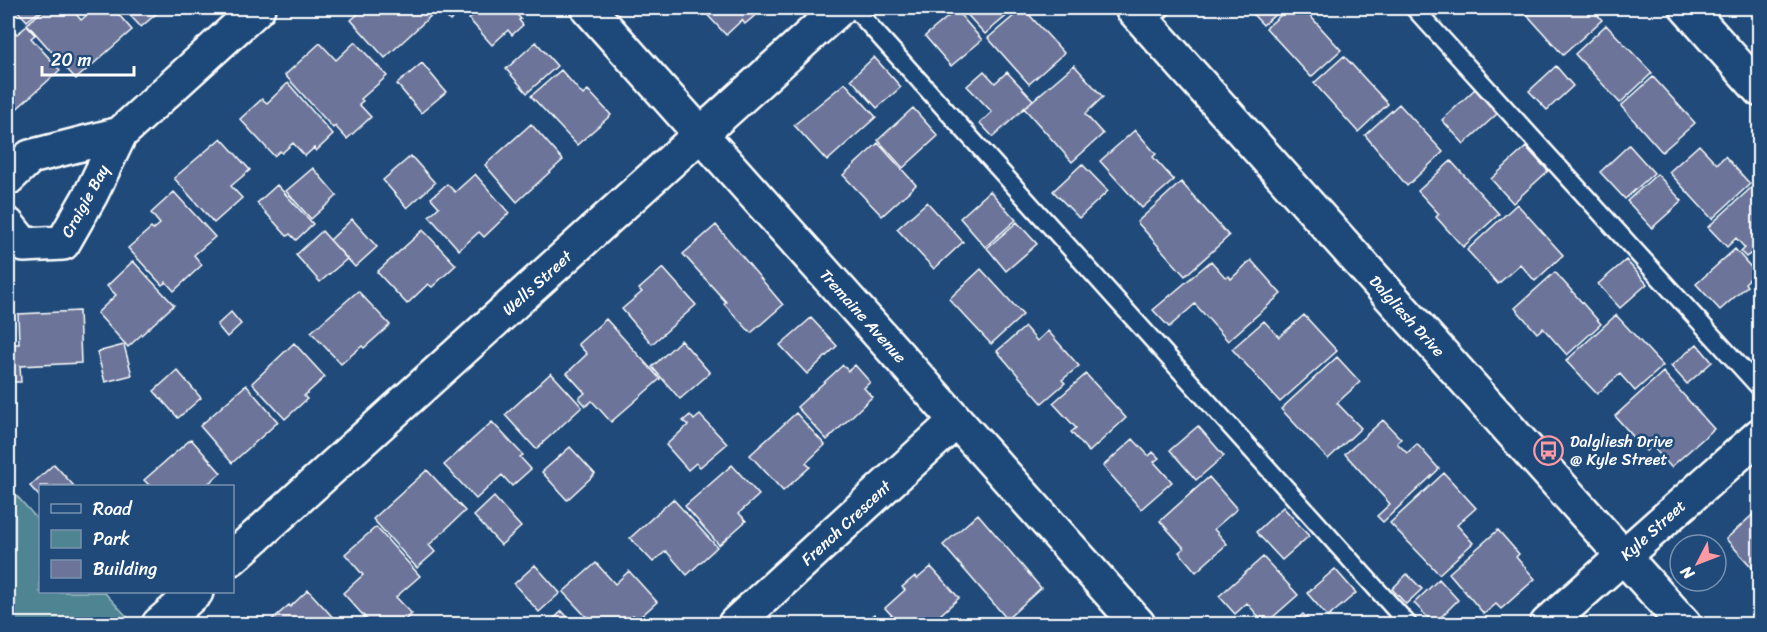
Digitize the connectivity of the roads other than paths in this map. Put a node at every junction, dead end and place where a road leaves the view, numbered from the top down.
1 (258, 8) edge
2 (588, 8) edge
3 (840, 8) edge
4 (854, 8) edge
5 (1414, 8) edge
6 (1686, 8) edge
7 (1146, 13) edge
8 (1760, 90) edge
9 (120, 134) junction
10 (701, 134) junction
11 (8, 178) edge
12 (8, 225) edge
13 (1760, 388) edge
14 (956, 421) junction
15 (1760, 435) edge
16 (234, 556) edge
17 (1623, 557) junction
18 (194, 593) edge
19 (159, 624) edge
20 (735, 624) edge
21 (1138, 624) edge
22 (1408, 624) edge
23 (1547, 624) edge
24 (1684, 624) edge

1 - 9 street, Craigie Bay
2 - 10 street, Tremaine Avenue
3 - 10 street, Wells Street
4 - 22 lane
5 - 13 lane
6 - 8 street
7 - 17 street, Dalgliesh Drive
9 - 11 street, Craigie Bay
9 - 12 street, Craigie Bay
10 - 14 street, Tremaine Avenue
10 - 16 street, Wells Street
14 - 20 street, French Crescent
14 - 21 street, Tremaine Avenue
15 - 17 street, Kyle Street
17 - 23 street, Kyle Street
17 - 24 street, Dalgliesh Drive
18 - 19 street

